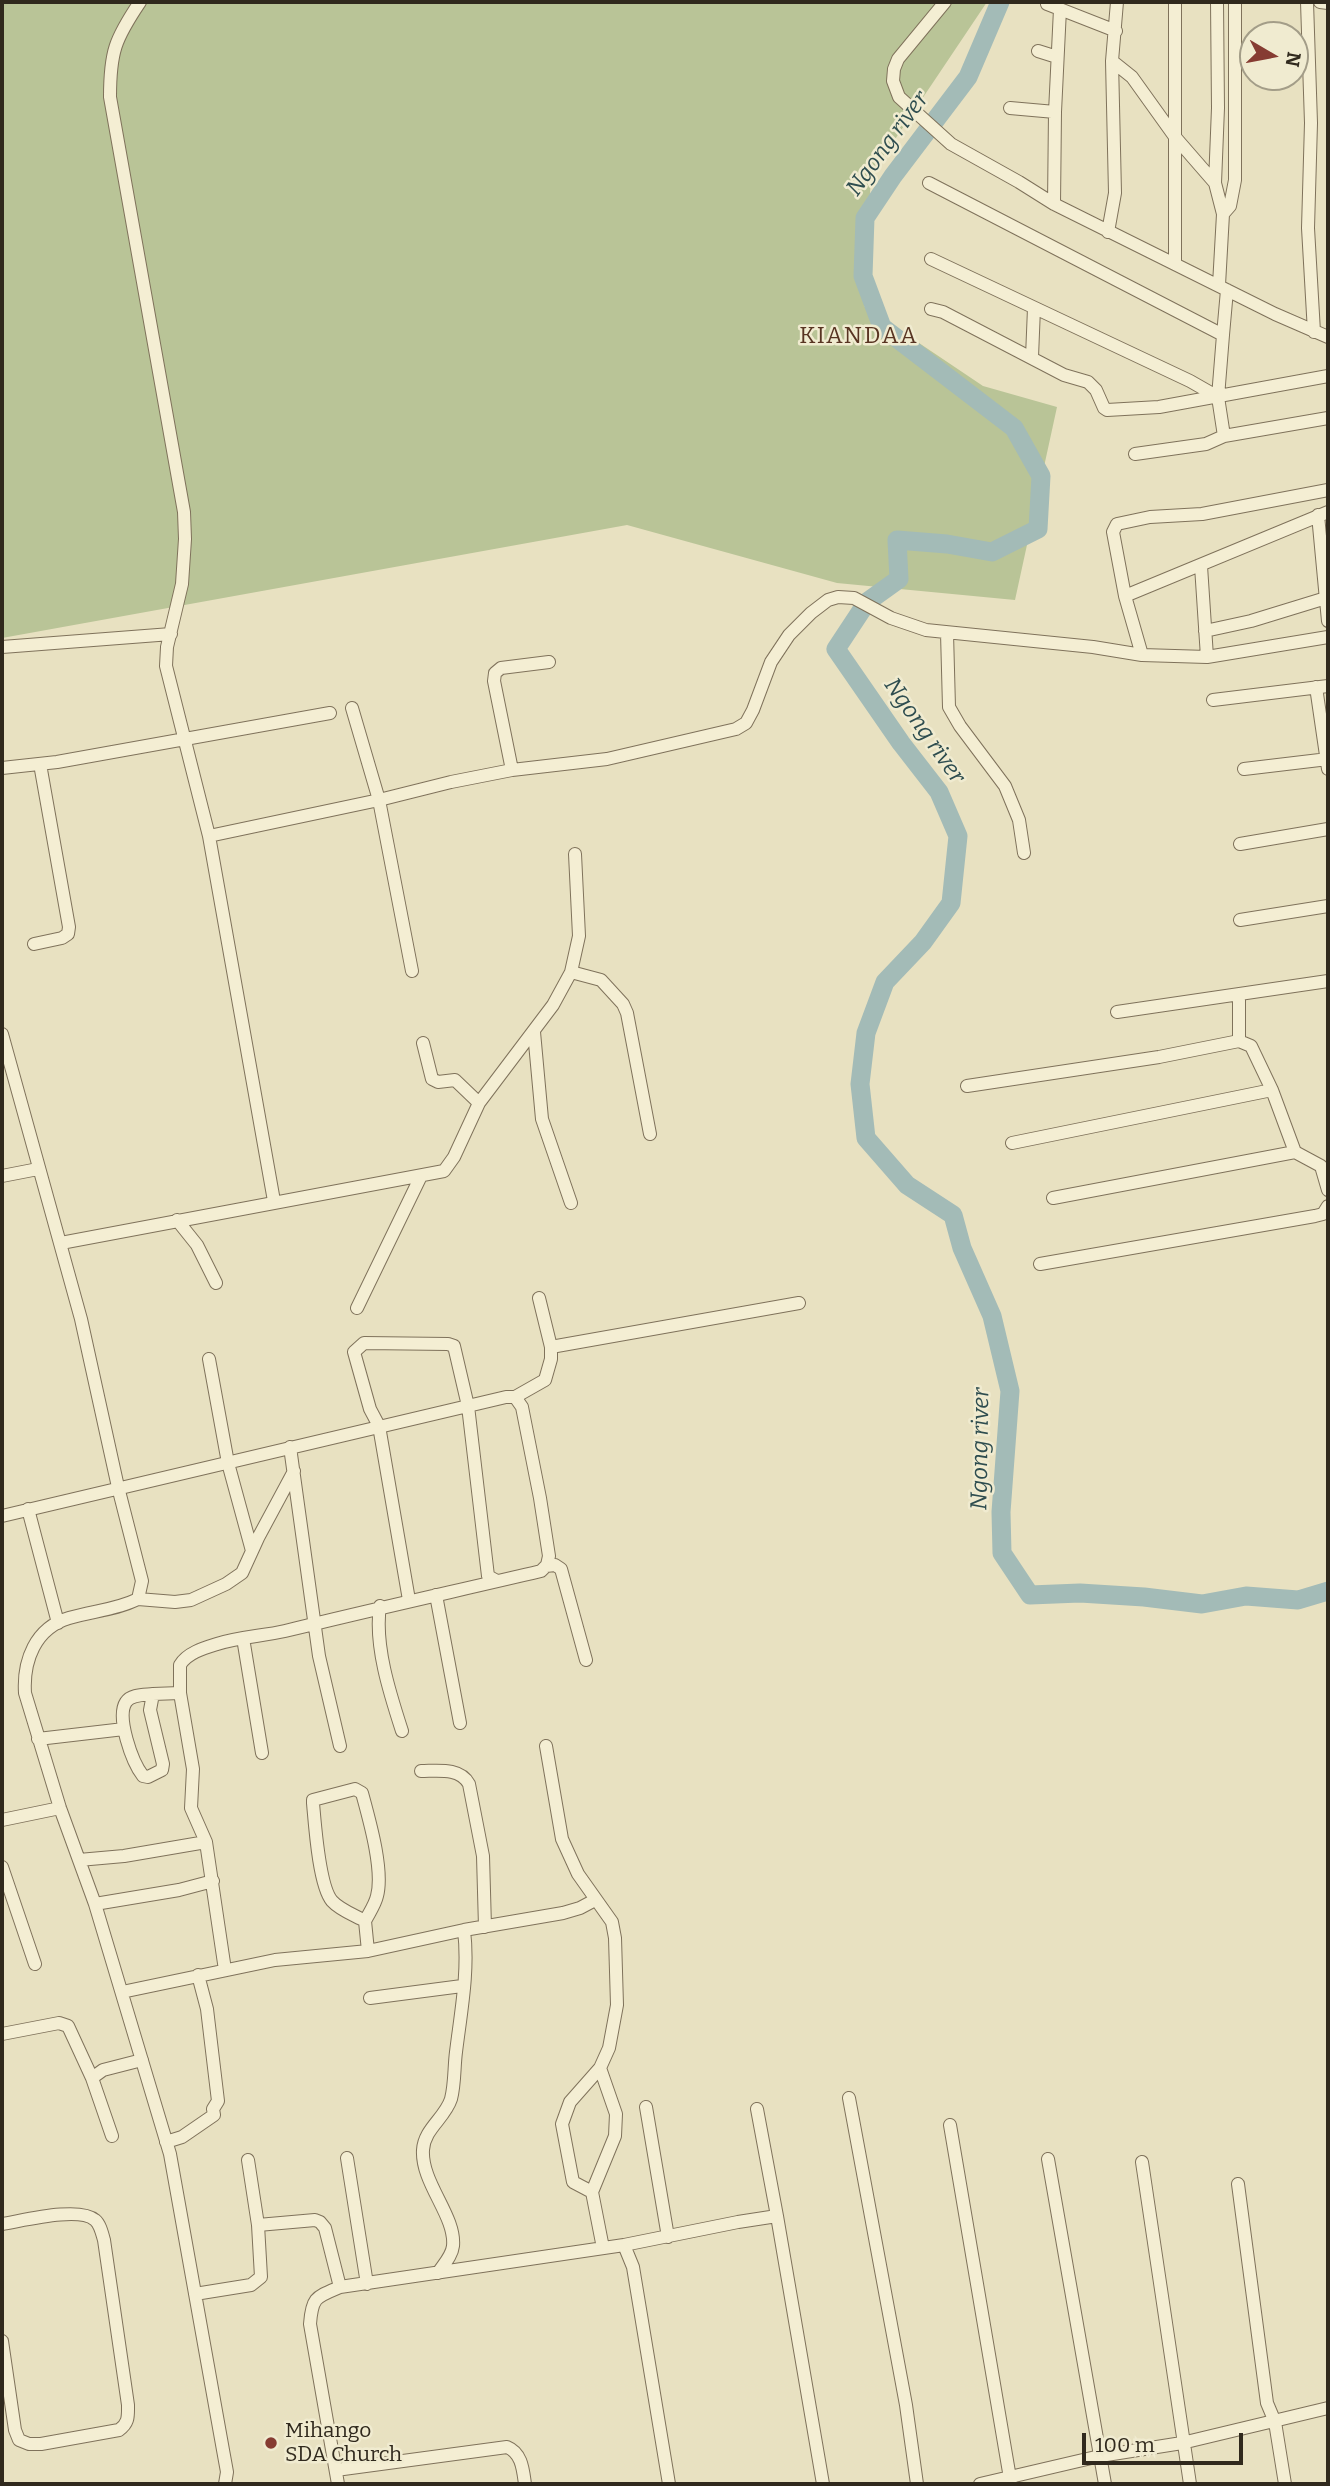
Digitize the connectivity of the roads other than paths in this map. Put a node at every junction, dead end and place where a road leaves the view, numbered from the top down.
1 (141, 2) edge
2 (945, 2) edge
3 (1048, 2) edge
4 (1117, 2) edge
5 (1175, 2) edge
6 (1217, 2) edge
7 (1235, 2) edge
8 (1307, 2) edge
9 (1320, 2) edge
10 (1328, 3) edge
11 (1060, 9) junction
12 (1116, 31) junction
13 (1038, 51) dead end
14 (1057, 57) junction
15 (1112, 61) junction
16 (1010, 108) dead end
17 (1055, 112) junction
18 (1175, 137) junction
19 (929, 183) dead end
20 (1215, 183) junction
21 (1054, 204) junction
22 (1223, 214) junction
23 (1108, 232) junction
24 (930, 259) dead end
25 (1175, 264) junction
26 (1223, 287) junction
27 (1034, 307) junction
28 (931, 309) dead end
29 (1314, 332) junction
30 (1223, 335) junction
31 (1328, 337) edge
32 (1032, 357) junction
33 (1328, 376) edge
34 (1218, 397) junction
35 (1328, 418) edge
36 (1224, 436) junction
37 (1135, 454) dead end
38 (1328, 490) edge
39 (1323, 513) edge
40 (1201, 566) junction
41 (1125, 596) junction
42 (1326, 598) junction
43 (1328, 621) edge
44 (1205, 631) junction
45 (947, 633) junction
46 (171, 634) junction
47 (1328, 637) edge
48 (2, 647) edge
49 (1142, 655) junction
50 (1207, 657) junction
51 (548, 663) dead end
52 (1322, 687) edge
53 (1213, 700) dead end
54 (352, 708) dead end
55 (330, 713) dead end
56 (184, 740) junction
57 (1328, 763) edge
58 (40, 764) junction
59 (2, 768) edge
60 (1244, 769) dead end
61 (512, 770) junction
62 (379, 800) junction
63 (1328, 829) edge
64 (209, 836) junction
65 (1240, 844) dead end
66 (1024, 853) dead end
67 (575, 854) dead end
68 (1328, 906) edge
69 (1240, 919) dead end
70 (34, 944) dead end
71 (412, 971) dead end
72 (571, 972) junction
73 (1328, 981) edge
74 (1240, 994) junction
75 (1117, 1012) dead end
76 (534, 1032) junction
77 (2, 1034) edge
78 (1239, 1041) junction
79 (424, 1043) dead end
80 (967, 1086) dead end
81 (1272, 1090) junction
82 (479, 1103) junction
83 (650, 1135) dead end
84 (1012, 1143) dead end
85 (1295, 1152) junction
86 (38, 1169) junction
87 (2, 1176) edge
88 (421, 1176) junction
89 (1328, 1190) edge
90 (1053, 1198) dead end
91 (274, 1201) junction
92 (571, 1203) dead end
93 (1328, 1206) edge
94 (177, 1220) junction
95 (61, 1243) junction
96 (1040, 1264) dead end
97 (216, 1283) dead end
98 (539, 1297) dead end
99 (799, 1303) dead end
100 (357, 1308) dead end
101 (551, 1347) junction
102 (209, 1359) dead end
103 (515, 1398) junction
104 (468, 1406) junction
105 (379, 1426) junction
106 (290, 1447) junction
107 (228, 1462) junction
108 (294, 1471) junction
109 (118, 1487) junction
110 (29, 1510) junction
111 (2, 1516) edge
112 (252, 1551) junction
113 (546, 1566) junction
114 (497, 1581) junction
115 (436, 1595) junction
116 (138, 1599) junction
117 (409, 1600) junction
118 (380, 1606) junction
119 (58, 1623) junction
120 (316, 1623) junction
121 (243, 1638) junction
122 (586, 1660) dead end
123 (180, 1693) junction
124 (153, 1694) junction
125 (460, 1723) dead end
126 (124, 1729) junction
127 (401, 1731) dead end
128 (38, 1739) junction
129 (340, 1746) dead end
130 (546, 1746) dead end
131 (262, 1753) dead end
132 (421, 1771) dead end
133 (60, 1808) junction
134 (2, 1820) edge
135 (206, 1842) junction
136 (79, 1860) junction
137 (2, 1867) edge
138 (213, 1881) junction
139 (595, 1900) junction
140 (95, 1904) junction
141 (365, 1921) junction
142 (485, 1927) junction
143 (464, 1930) junction
144 (368, 1951) junction
145 (35, 1964) dead end
146 (225, 1970) junction
147 (198, 1976) junction
148 (462, 1986) junction
149 (122, 1992) junction
150 (370, 1998) dead end
151 (2, 2034) edge
152 (142, 2060) junction
153 (600, 2068) junction
154 (92, 2078) junction
155 (849, 2098) dead end
156 (646, 2107) dead end
157 (757, 2109) dead end
158 (950, 2125) dead end
159 (112, 2136) dead end
160 (166, 2143) junction
161 (347, 2158) dead end
162 (1048, 2159) dead end
163 (248, 2160) dead end
164 (1142, 2162) dead end
165 (1238, 2184) dead end
166 (592, 2192) junction
167 (777, 2217) junction
168 (2, 2224) edge
169 (258, 2225) junction
170 (668, 2237) junction
171 (624, 2245) junction
172 (603, 2248) junction
173 (438, 2273) junction
174 (367, 2284) junction
175 (340, 2287) junction
176 (195, 2294) junction
177 (2, 2341) edge
178 (1328, 2408) edge
179 (1275, 2422) junction
180 (1182, 2443) junction
181 (1100, 2456) junction
182 (336, 2470) junction
183 (1010, 2481) edge
184 (225, 2484) edge
185 (338, 2484) edge
186 (525, 2484) edge
187 (669, 2484) edge
188 (823, 2484) edge
189 (917, 2484) edge
190 (980, 2484) edge
191 (1105, 2484) edge
192 (1190, 2484) edge
193 (1285, 2484) edge

1 - 46 street
2 - 21 street
3 - 11 street
4 - 12 street
5 - 18 street
6 - 20 street
7 - 22 street
8 - 29 street
9 - 10 street
11 - 12 street
11 - 14 street
12 - 15 street
13 - 14 street
14 - 17 street
15 - 18 street
15 - 23 street
16 - 17 street
17 - 21 street
18 - 20 street
18 - 25 street
19 - 30 street
20 - 22 street
21 - 23 street
22 - 26 street
23 - 25 street
24 - 27 street
25 - 26 street
26 - 29 street
26 - 30 street
27 - 32 street
27 - 34 street
28 - 32 street
29 - 31 street
30 - 34 street
32 - 34 street
33 - 34 street
34 - 36 street
35 - 36 street
36 - 37 street
38 - 41 street
39 - 40 street
39 - 42 street
40 - 41 street
40 - 44 street
41 - 49 street
42 - 43 street
42 - 44 street
44 - 50 street
45 - 49 street
45 - 61 street
45 - 66 street
46 - 48 street
46 - 56 street
47 - 50 street
49 - 50 street
51 - 61 street
52 - 53 street
52 - 57 street
54 - 62 street
55 - 56 street
56 - 58 street
56 - 64 street
57 - 60 street
58 - 59 street
58 - 70 street
61 - 62 street
62 - 64 street
62 - 71 street
63 - 65 street
64 - 91 street
67 - 72 street
68 - 69 street
72 - 76 street
72 - 83 street
73 - 74 street
74 - 75 street
74 - 78 street
76 - 82 street
76 - 92 street
77 - 86 street
78 - 80 street
78 - 81 street
79 - 82 street
81 - 84 street
81 - 85 street
82 - 88 street
85 - 89 street
85 - 90 street
86 - 87 street
86 - 95 street
88 - 91 street
88 - 100 street
91 - 94 street
93 - 96 street
94 - 95 street
94 - 97 street
95 - 109 street
98 - 101 street
99 - 101 street
101 - 103 street
102 - 107 street
103 - 104 street
103 - 113 street
104 - 105 street
104 - 105 street
104 - 114 street
105 - 106 street
105 - 117 street
106 - 107 street
106 - 108 street
107 - 109 street
107 - 112 street
108 - 112 street
108 - 120 street
109 - 110 street
109 - 116 street
110 - 111 street
110 - 119 street
112 - 116 street
113 - 114 street
113 - 122 street
114 - 115 street
115 - 117 street
115 - 125 street
116 - 119 street
117 - 118 street
118 - 120 street
118 - 127 street
119 - 128 street
120 - 121 street
120 - 129 street
121 - 123 street
121 - 131 street
123 - 124 street
123 - 135 street
124 - 126 street
124 - 126 street
126 - 128 street
128 - 133 street
130 - 139 street
132 - 142 street
133 - 134 street
133 - 136 street
135 - 136 street
135 - 138 street
136 - 140 street
137 - 145 street
138 - 140 street
138 - 146 street
139 - 142 street
139 - 153 street
140 - 149 street
141 - 141 street
141 - 144 street
142 - 143 street
143 - 144 street
143 - 148 street
144 - 146 street
146 - 147 street
147 - 149 street
147 - 160 street
148 - 150 street
148 - 173 street
149 - 152 street
151 - 154 street
152 - 154 street
152 - 160 street
153 - 166 street
153 - 166 street
154 - 159 street
155 - 189 street
156 - 170 street
157 - 167 street
158 - 183 street
160 - 176 street
161 - 174 street
162 - 181 street
163 - 169 street
164 - 180 street
165 - 179 street
166 - 172 street
167 - 170 street
167 - 188 street
168 - 177 street
169 - 175 street
169 - 176 street
170 - 171 street
171 - 172 street
171 - 187 street
172 - 173 street
173 - 174 street
174 - 175 street
175 - 182 street
176 - 184 street
178 - 179 street
179 - 180 street
179 - 193 street
180 - 181 street
180 - 192 street
181 - 183 street
181 - 191 street
182 - 185 street
182 - 186 street
183 - 190 street

